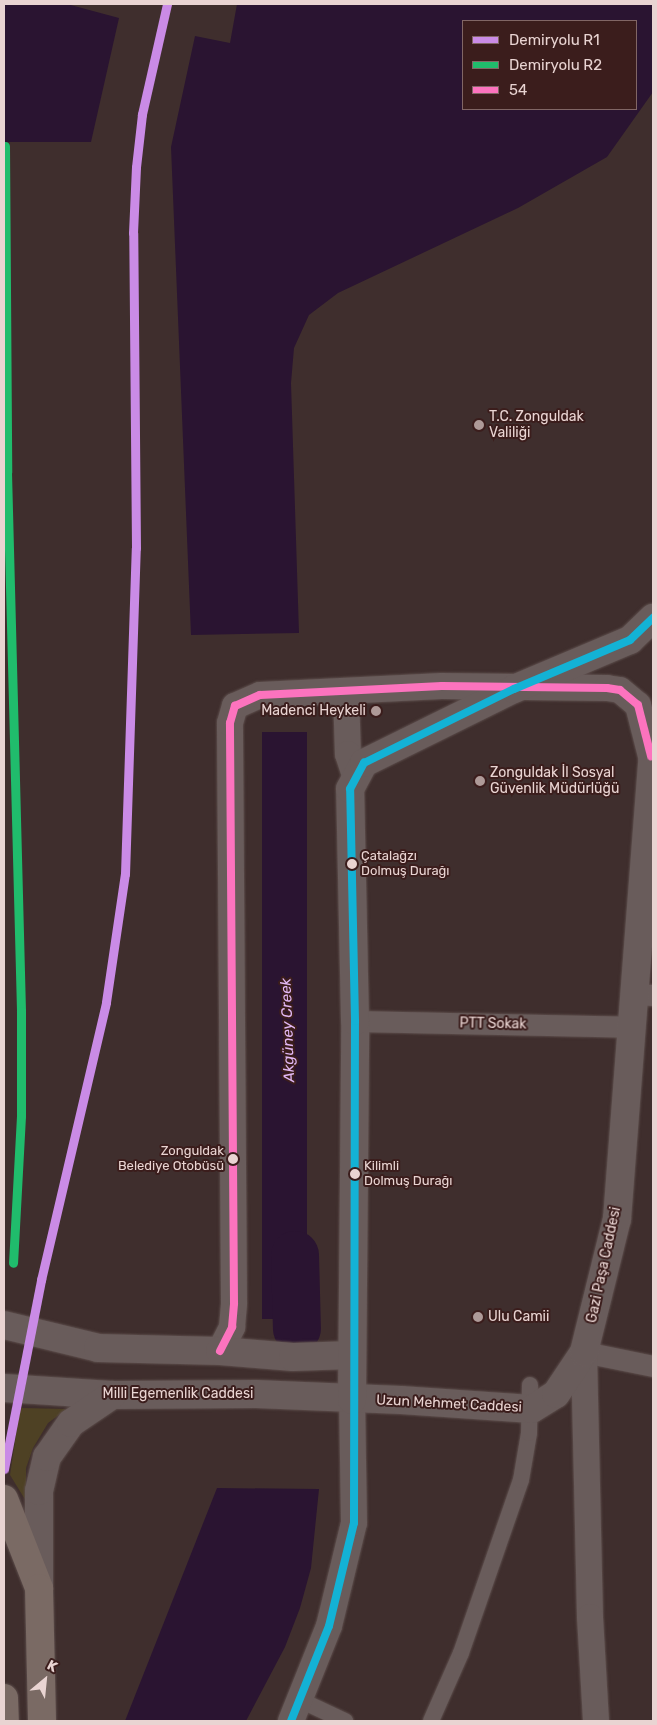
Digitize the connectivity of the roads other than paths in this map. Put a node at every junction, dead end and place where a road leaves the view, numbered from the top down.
1 (653, 618) edge
2 (514, 688) junction
3 (346, 692) junction
4 (652, 752) edge
5 (356, 778) junction
6 (643, 994) edge
7 (355, 1021) junction
8 (630, 1027) junction
9 (4, 1307) edge
10 (4, 1325) edge
11 (98, 1348) junction
12 (220, 1351) junction
13 (584, 1352) junction
14 (352, 1355) junction
15 (653, 1366) edge
16 (4, 1388) edge
17 (112, 1395) junction
18 (530, 1397) junction
19 (352, 1400) junction
20 (4, 1499) edge
21 (39, 1588) junction
22 (4, 1698) edge
23 (296, 1711) edge
24 (5, 1721) edge
25 (42, 1721) edge
26 (345, 1721) edge
27 (431, 1721) edge
28 (596, 1721) edge

1 - 2 main road
2 - 3 street
2 - 4 street
2 - 5 main road
3 - 5 street
3 - 12 street
4 - 6 main road, Gazi Paşa Caddesi
5 - 7 main road
6 - 8 main road, Gazi Paşa Caddesi
7 - 8 street, PTT Sokak
7 - 14 main road
8 - 13 main road, Gazi Paşa Caddesi
9 - 11 main road
10 - 11 main road
11 - 12 main road
12 - 14 main road
13 - 15 street
13 - 18 main road, Uzun Mehmet Caddesi
13 - 28 street, Gazi Paşa Caddesi
14 - 19 main road
16 - 17 main road, Milli Egemenlik Caddesi
17 - 19 main road, Milli Egemenlik Caddesi
17 - 21 main road
18 - 19 main road, Uzun Mehmet Caddesi
18 - 27 street
19 - 23 street
20 - 21 highway
21 - 25 highway
22 - 24 highway
23 - 26 street

